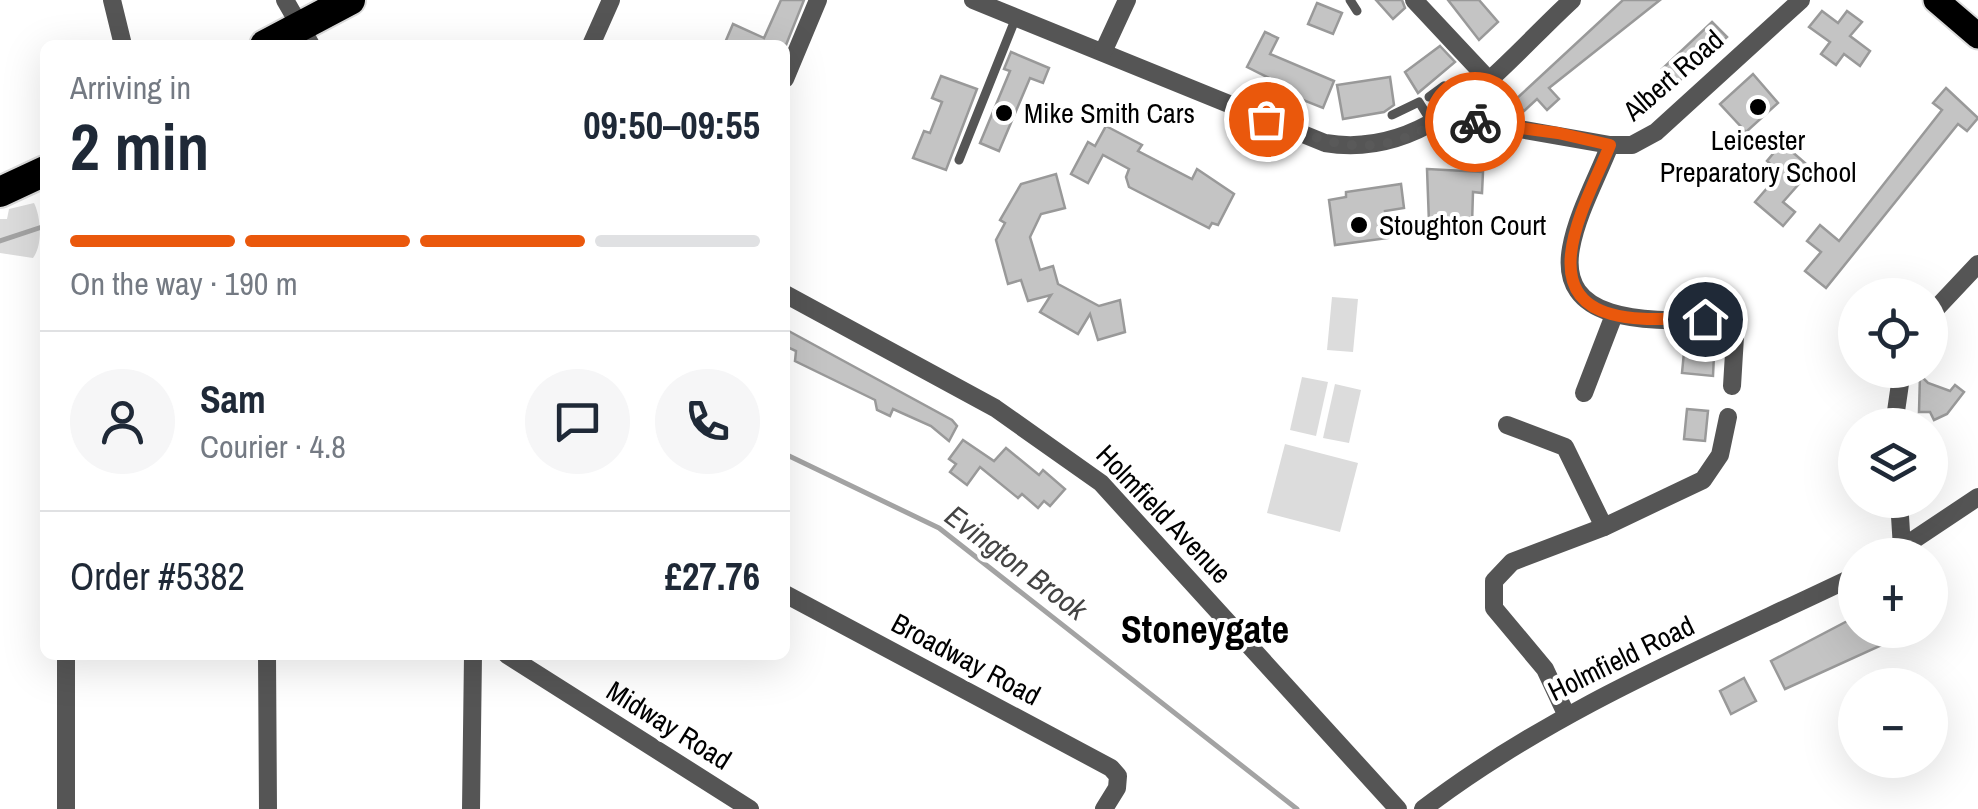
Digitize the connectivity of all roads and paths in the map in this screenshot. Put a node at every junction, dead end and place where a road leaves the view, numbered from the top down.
1 (112, 0) edge
2 (350, 0) edge
3 (611, 0) edge
4 (818, 0) edge
5 (974, 0) edge
6 (1126, 0) edge
7 (1350, 0) edge
8 (1414, 0) edge
9 (1572, 0) edge
10 (1801, 0) edge
11 (1936, 0) edge
12 (1357, 11) dead end
13 (1015, 20) junction
14 (299, 23) edge
15 (1978, 36) edge
16 (122, 40) edge
17 (273, 40) edge
18 (594, 40) edge
19 (1103, 52) junction
20 (790, 67) edge
21 (1486, 78) junction
22 (1429, 97) dead end
23 (1392, 116) dead end
24 (1446, 116) junction
25 (1610, 145) junction
26 (958, 160) dead end
27 (40, 173) edge
28 (0, 192) edge
29 (1978, 264) edge
30 (1948, 296) edge
31 (790, 297) edge
32 (1614, 315) junction
33 (1732, 386) dead end
34 (1584, 393) dead end
35 (1728, 416) dead end
36 (1507, 424) dead end
37 (1978, 497) edge
38 (1604, 527) junction
39 (1918, 538) edge
40 (1838, 584) edge
41 (790, 597) edge
42 (66, 660) edge
43 (267, 660) edge
44 (474, 660) edge
45 (515, 660) edge
46 (1566, 714) junction
47 (66, 809) edge
48 (268, 809) edge
49 (471, 809) edge
50 (750, 809) edge
51 (1104, 809) edge
52 (1398, 809) edge
53 (1423, 809) edge

1 - 16 street
2 - 14 highway
3 - 18 street
4 - 20 street
5 - 13 street
6 - 19 street
7 - 12 lane
8 - 21 street
9 - 21 street
10 - 25 street, Albert Road
11 - 15 main road
13 - 19 street
13 - 26 lane
14 - 17 highway
19 - 24 street
21 - 24 street
22 - 24 lane
23 - 24 lane
24 - 25 street, Albert Road
25 - 32 street
27 - 28 highway
29 - 30 street
31 - 52 street, Holmfield Avenue
32 - 33 street
32 - 34 street
35 - 38 street
36 - 38 street
37 - 39 street
38 - 46 street
40 - 46 street, Holmfield Road
41 - 51 street, Broadway Road
42 - 47 street
43 - 48 street
44 - 49 street
45 - 50 street, Midway Road
46 - 53 street, Holmfield Road

